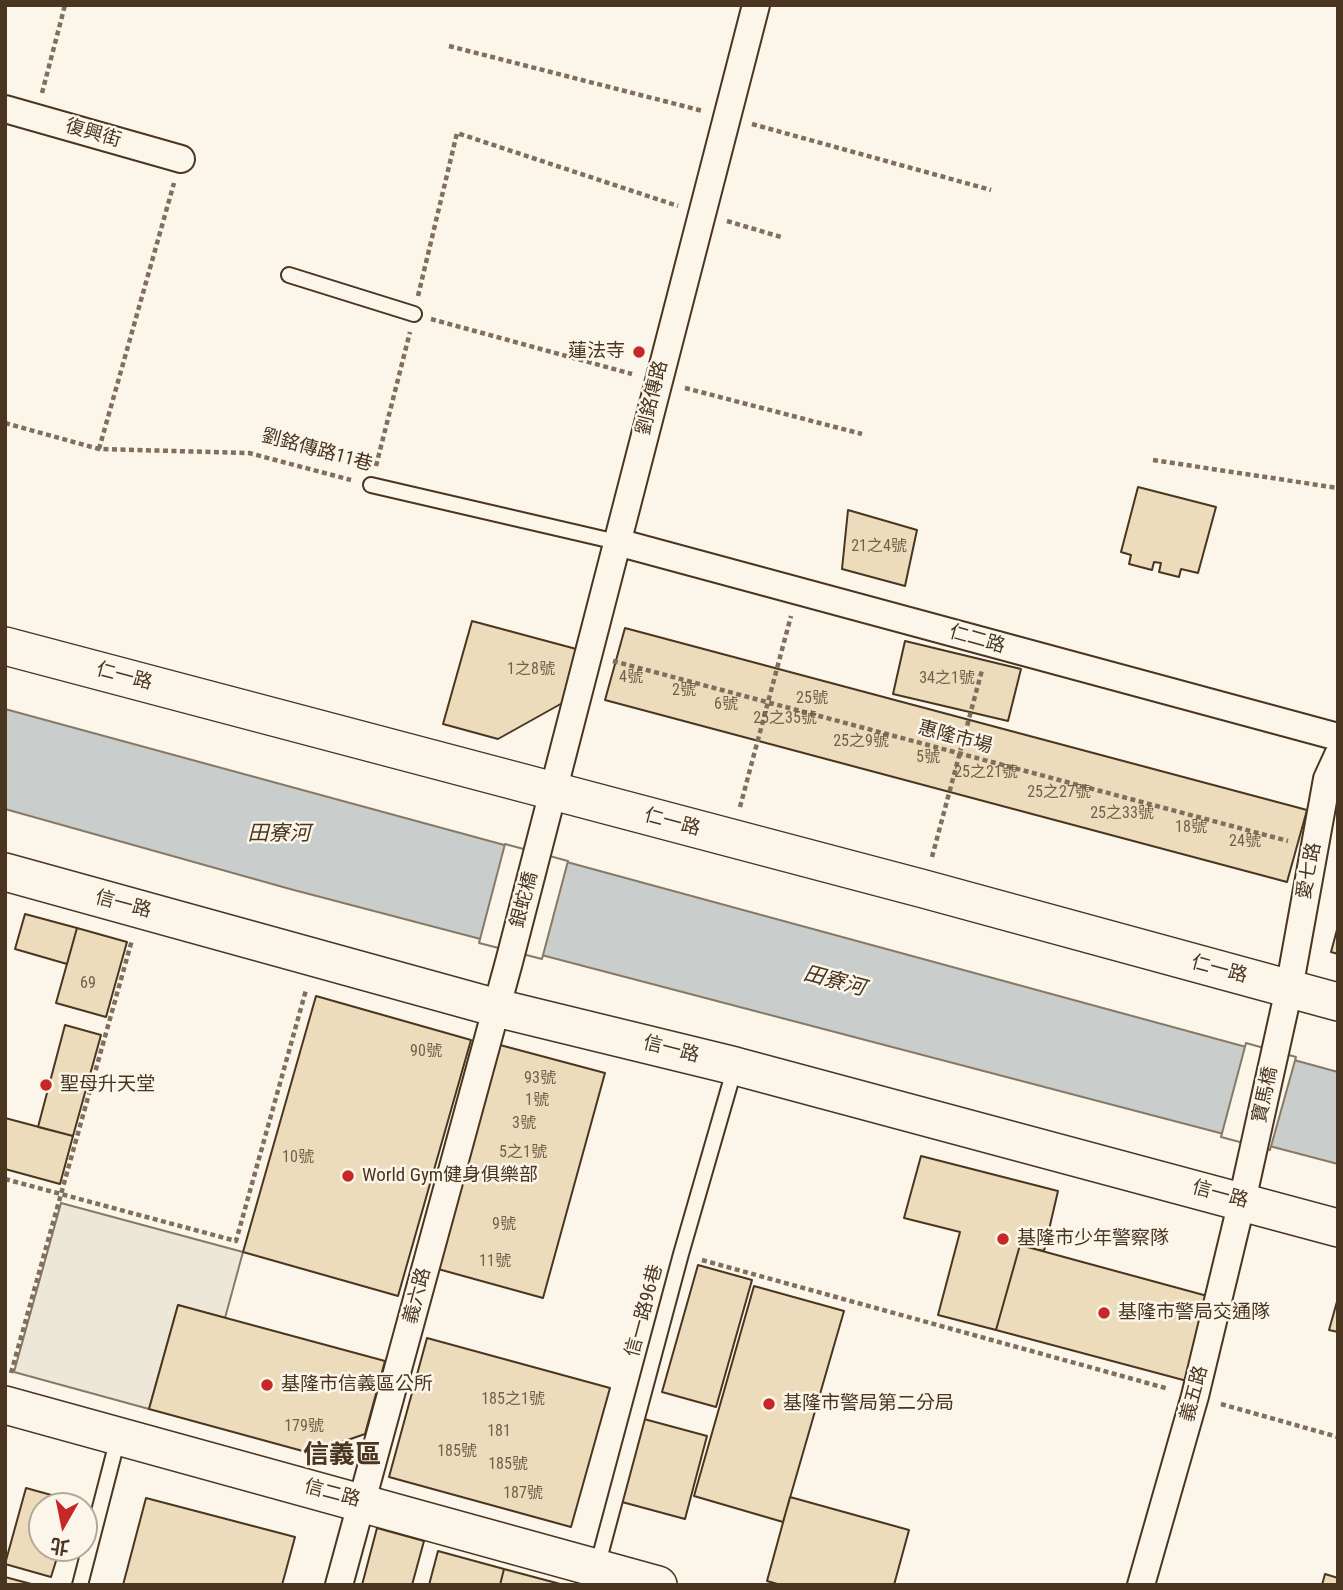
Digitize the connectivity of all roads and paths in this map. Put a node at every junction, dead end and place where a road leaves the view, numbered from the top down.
1 (65, 5) edge
2 (756, 5) edge
3 (5, 109) edge
4 (35, 117) junction
5 (181, 159) joint
6 (701, 214) junction
7 (780, 237) dead end
8 (289, 275) dead end
9 (414, 314) junction
10 (657, 381) junction
11 (5, 424) edge
12 (862, 434) dead end
13 (99, 449) junction
14 (1153, 460) dead end
15 (371, 485) junction
16 (1338, 488) edge
17 (617, 542) junction
18 (798, 589) junction
19 (989, 643) junction
20 (5, 646) edge
21 (589, 655) junction
22 (768, 703) junction
23 (1338, 737) edge
24 (960, 754) junction
25 (1338, 755) edge
26 (553, 792) junction
27 (732, 839) junction
28 (1314, 849) junction
29 (5, 872) edge
30 (924, 889) junction
31 (141, 909) junction
32 (315, 958) junction
33 (1289, 989) junction
34 (1338, 1002) edge
35 (497, 1008) junction
36 (736, 1066) junction
37 (5, 1179) edge
38 (61, 1194) junction
39 (1242, 1201) junction
40 (1338, 1227) edge
41 (681, 1254) junction
42 (7, 1393) edge
43 (1195, 1396) junction
44 (118, 1436) junction
45 (1338, 1437) edge
46 (361, 1502) junction
47 (594, 1576) edge
48 (80, 1585) edge
49 (339, 1585) edge
50 (658, 1585) edge
51 (1141, 1585) edge

1 - 4 path
2 - 6 street, 劉銘傳路
3 - 4 street, 復興街
4 - 5 street, 復興街
5 - 13 path
6 - 7 path
6 - 9 path
6 - 10 street, 劉銘傳路
8 - 9 lane
9 - 10 path
9 - 15 path
10 - 12 path
10 - 17 street, 劉銘傳路
11 - 13 path, 劉銘傳路11巷
13 - 15 path, 劉銘傳路11巷
14 - 16 path
15 - 17 lane, 劉銘傳路11巷
17 - 18 street, 仁二路
17 - 21 street, 劉銘傳路
18 - 19 street, 仁二路
18 - 22 path
19 - 23 street, 仁二路
19 - 24 path
20 - 26 street, 仁一路
21 - 22 path, 惠隆市場
21 - 26 street, 劉銘傳路
22 - 24 path, 惠隆市場
22 - 27 path
24 - 28 path, 惠隆市場
24 - 30 path
25 - 28 street, 愛七路
26 - 27 street, 仁一路
26 - 35 street, 銀蛇橋
27 - 30 street, 仁一路
28 - 33 street, 愛七路
29 - 31 street, 信一路
30 - 33 street, 仁一路
31 - 32 street, 信一路
31 - 38 path
32 - 35 street, 信一路
32 - 38 path
33 - 34 street, 仁一路
33 - 39 street, 寶馬橋
35 - 36 street, 信一路
35 - 46 street, 義六路
36 - 39 street, 信一路
36 - 41 lane, 信一路96巷
37 - 38 path
38 - 42 path
39 - 40 street, 信一路
39 - 43 street, 義五路
41 - 43 path
41 - 47 lane, 信一路96巷
42 - 44 street, 信二路
43 - 45 path
43 - 51 street, 義五路
44 - 46 street, 信二路
44 - 48 lane
46 - 47 street, 信二路
46 - 49 street, 義六路
47 - 50 street, 信二路

